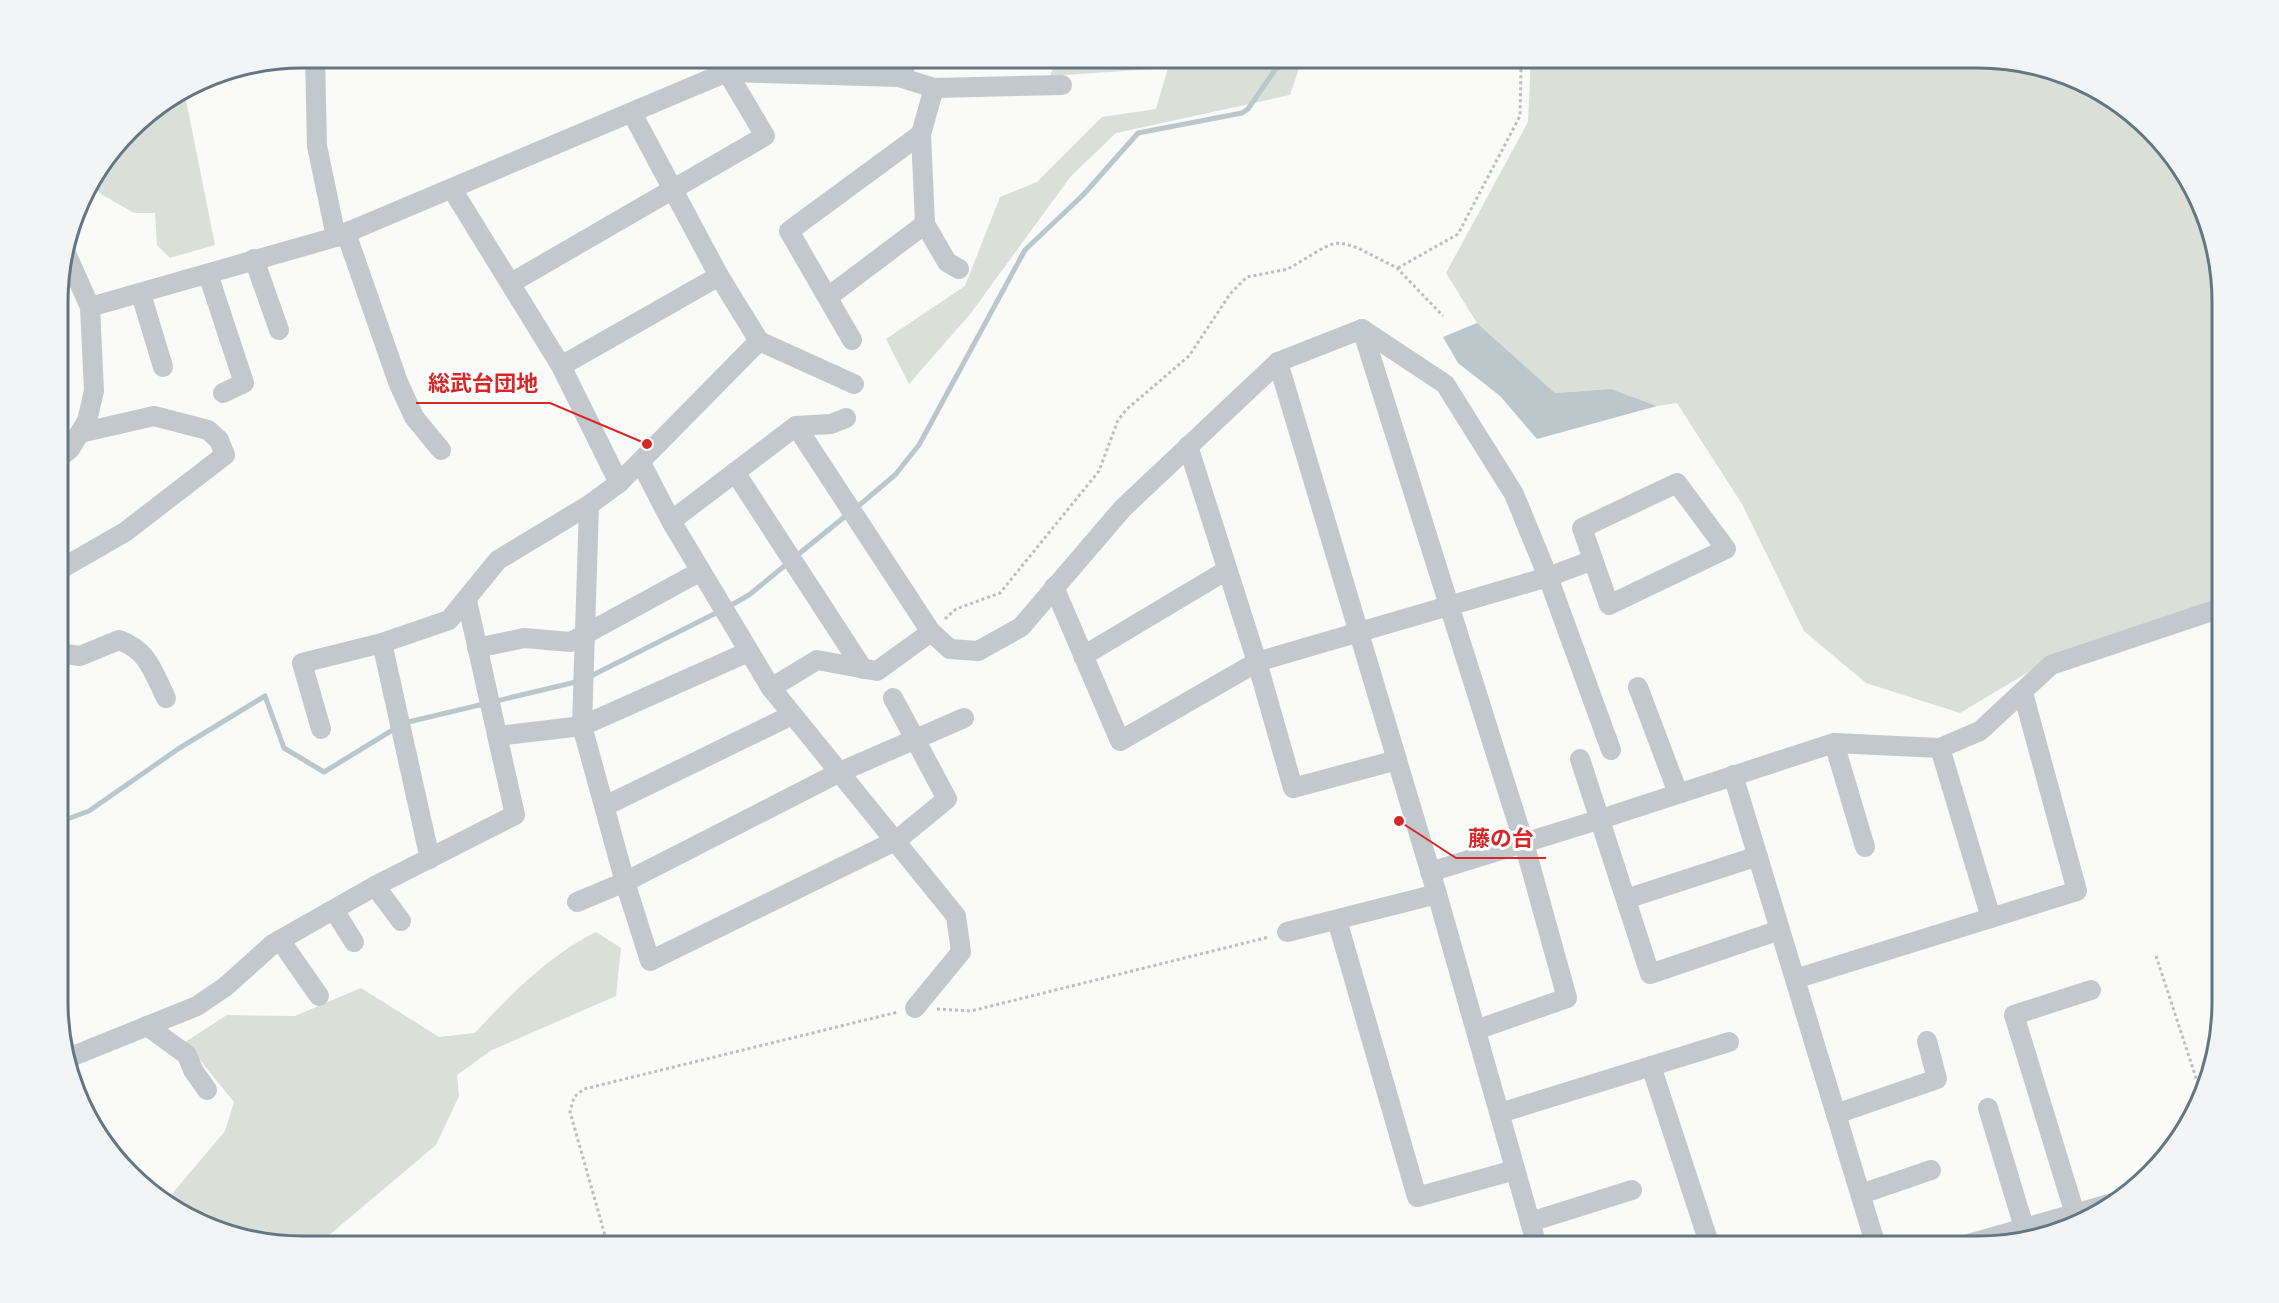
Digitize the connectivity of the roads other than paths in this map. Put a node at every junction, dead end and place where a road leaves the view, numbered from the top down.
1 (315, 68) edge
2 (721, 68) edge
3 (729, 68) edge
4 (770, 68) edge
5 (904, 68) edge
6 (899, 77) junction
7 (1062, 85) dead end
8 (933, 88) junction
9 (632, 113) junction
10 (921, 134) junction
11 (452, 189) junction
12 (672, 190) junction
13 (925, 224) junction
14 (341, 235) junction
15 (254, 259) junction
16 (71, 263) edge
17 (959, 269) dead end
18 (208, 274) junction
19 (719, 276) junction
20 (511, 283) junction
21 (141, 294) junction
22 (828, 297) junction
23 (90, 307) junction
24 (1362, 329) junction
25 (279, 330) dead end
26 (852, 339) dead end
27 (759, 341) junction
28 (1278, 362) junction
29 (561, 366) junction
30 (163, 367) dead end
31 (854, 384) dead end
32 (223, 393) dead end
33 (846, 418) dead end
34 (796, 426) junction
35 (80, 433) junction
36 (1188, 446) junction
37 (441, 450) dead end
38 (68, 451) edge
39 (641, 463) junction
40 (735, 472) junction
41 (620, 483) junction
42 (590, 505) junction
43 (671, 521) junction
44 (1593, 560) junction
45 (68, 565) edge
46 (1227, 570) junction
47 (701, 571) junction
48 (1548, 577) junction
49 (1054, 587) junction
50 (467, 601) junction
51 (1448, 606) junction
52 (2212, 611) edge
53 (931, 632) junction
54 (1359, 633) junction
55 (585, 636) junction
56 (382, 644) junction
57 (477, 648) junction
58 (748, 652) junction
59 (68, 654) edge
60 (1083, 656) junction
61 (1257, 662) junction
62 (863, 669) junction
63 (1638, 687) dead end
64 (771, 688) junction
65 (2023, 693) junction
66 (166, 698) dead end
67 (892, 698) dead end
68 (792, 715) junction
69 (964, 718) dead end
70 (582, 726) junction
71 (321, 729) dead end
72 (497, 736) junction
73 (914, 738) junction
74 (1834, 743) junction
75 (1940, 748) junction
76 (1611, 750) dead end
77 (1580, 759) dead end
78 (1397, 760) junction
79 (840, 772) junction
80 (1733, 775) junction
81 (1678, 793) junction
82 (605, 806) junction
83 (1602, 819) junction
84 (897, 840) junction
85 (1524, 843) junction
86 (1865, 847) dead end
87 (1758, 856) junction
88 (430, 859) junction
89 (1430, 872) junction
90 (625, 882) junction
91 (375, 886) junction
92 (1437, 894) junction
93 (1626, 899) junction
94 (577, 902) dead end
95 (334, 910) junction
96 (1991, 918) junction
97 (1337, 920) junction
98 (401, 921) dead end
99 (1780, 930) junction
100 (1287, 932) road end
101 (280, 940) junction
102 (354, 942) dead end
103 (1795, 979) junction
104 (2091, 990) dead end
105 (319, 996) dead end
106 (915, 1008) road end
107 (147, 1026) junction
108 (1476, 1030) junction
109 (1927, 1041) dead end
110 (1729, 1042) dead end
111 (74, 1056) edge
112 (1651, 1066) junction
113 (207, 1090) dead end
114 (1988, 1108) dead end
115 (1500, 1113) junction
116 (1836, 1114) junction
117 (1515, 1170) junction
118 (1931, 1170) dead end
119 (1632, 1190) dead end
120 (1860, 1194) junction
121 (2075, 1214) joint
122 (1530, 1222) junction
123 (2024, 1227) junction
124 (1997, 1235) edge
125 (1534, 1236) edge
126 (1707, 1236) edge
127 (1873, 1236) edge

1 - 14 street
2 - 9 street
3 - 12 street
4 - 6 street
5 - 6 street
6 - 8 street
7 - 8 street
8 - 10 street
9 - 11 street
9 - 12 street
10 - 13 street
10 - 22 street
11 - 14 street
11 - 20 street
12 - 19 street
12 - 20 street
13 - 17 street
13 - 22 street
14 - 15 street
14 - 37 street
15 - 18 street
15 - 25 street
16 - 23 street
18 - 21 street
18 - 32 street
19 - 27 street
19 - 29 street
20 - 29 street
21 - 23 street
21 - 30 street
22 - 26 street
23 - 35 street
24 - 28 street
24 - 48 street
24 - 51 street
27 - 31 street
27 - 39 street
28 - 36 street
28 - 54 street
29 - 41 street
33 - 34 street
34 - 40 street
34 - 53 street
35 - 38 street
35 - 45 street
36 - 46 street
36 - 49 street
39 - 41 street
39 - 43 street
40 - 43 street
40 - 62 street
41 - 42 street
42 - 50 street
42 - 55 street
43 - 47 street
44 - 44 street
44 - 48 street
46 - 60 street
46 - 61 street
47 - 55 street
47 - 58 street
48 - 51 street
48 - 76 street
49 - 53 street
49 - 60 street
50 - 56 street
50 - 57 street
51 - 54 street
51 - 85 street
52 - 65 street
53 - 62 street
54 - 61 street
54 - 78 street
55 - 57 street
55 - 70 street
56 - 71 street
56 - 88 street
57 - 72 street
58 - 64 street
58 - 70 street
59 - 66 street
60 - 61 street
61 - 78 street
62 - 64 street
63 - 81 street
64 - 68 street
65 - 75 street
65 - 96 street
67 - 73 street
68 - 79 street
68 - 82 street
69 - 73 street
70 - 72 street
70 - 82 street
72 - 88 street
73 - 79 street
73 - 84 street
74 - 75 street
74 - 80 street
74 - 86 street
75 - 96 street
77 - 83 street
78 - 89 street
79 - 84 street
79 - 90 street
80 - 81 street
80 - 87 street
81 - 83 street
82 - 90 street
83 - 85 street
83 - 93 street
84 - 90 street
84 - 106 street
85 - 89 street
85 - 108 street
87 - 93 street
87 - 99 street
88 - 91 street
89 - 92 street
90 - 94 street
91 - 95 street
91 - 98 street
92 - 97 street
92 - 108 street
93 - 99 street
95 - 101 street
95 - 102 street
96 - 103 street
97 - 100 street
97 - 117 street
99 - 103 street
101 - 105 street
101 - 107 street
103 - 116 street
104 - 121 street
107 - 111 street
107 - 113 street
108 - 115 street
109 - 116 street
110 - 112 street
112 - 115 street
112 - 126 street
114 - 123 street
115 - 117 street
116 - 120 street
117 - 122 street
118 - 120 street
119 - 122 street
120 - 127 street
121 - 123 street
122 - 125 street
123 - 124 street

